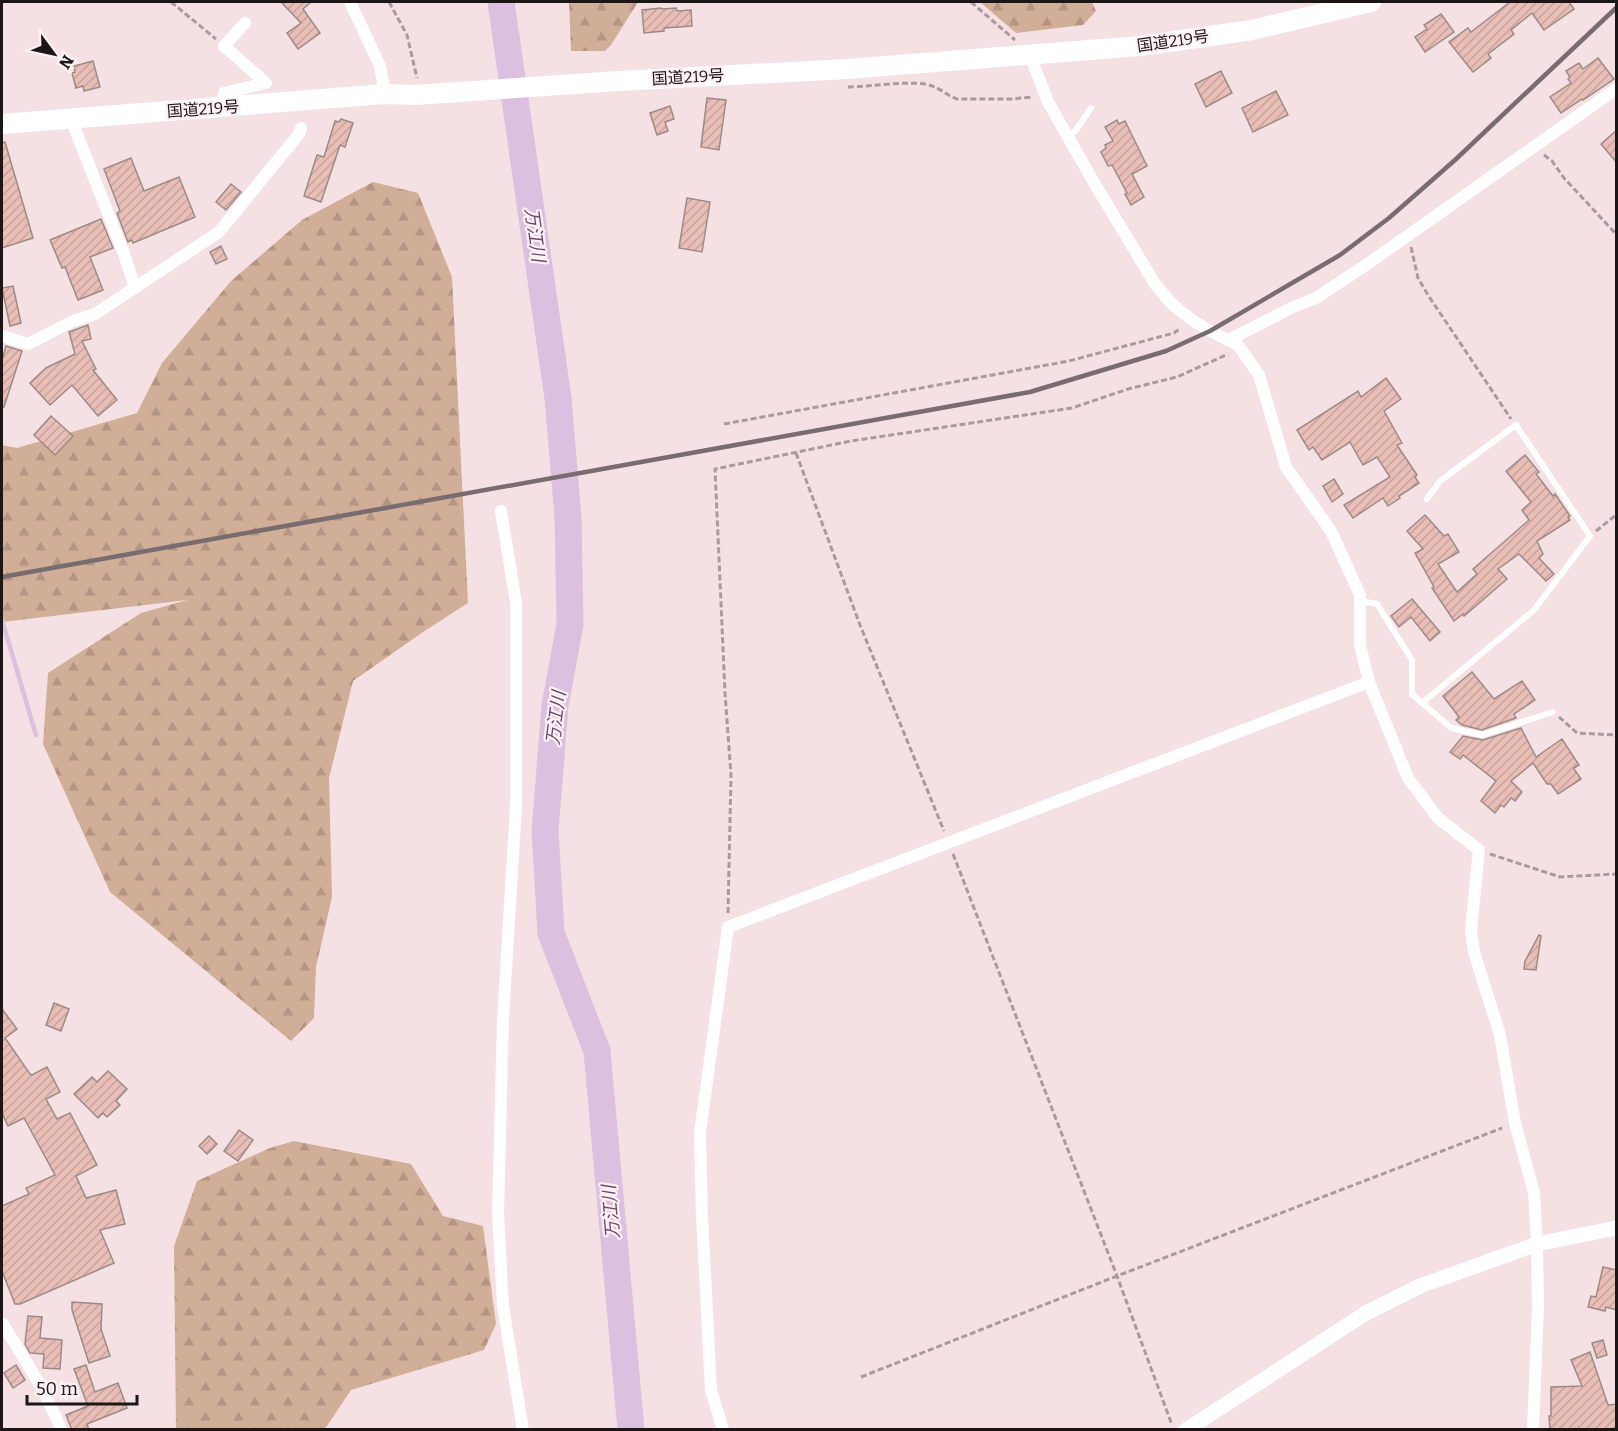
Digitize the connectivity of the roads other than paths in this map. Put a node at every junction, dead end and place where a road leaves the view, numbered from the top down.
1 (350, 2) edge
2 (1371, 2) edge
3 (1334, 5) edge
4 (245, 23) dead end
5 (1030, 55) junction
6 (1617, 90) edge
7 (385, 94) junction
8 (223, 107) junction
9 (1091, 108) dead end
10 (71, 119) junction
11 (2, 124) edge
12 (301, 128) dead end
13 (1068, 138) junction
14 (135, 288) junction
15 (2, 336) edge
16 (1234, 343) junction
17 (1427, 499) dead end
18 (501, 511) dead end
19 (1360, 601) junction
20 (1369, 682) junction
21 (1422, 703) junction
22 (1553, 712) road end
23 (1617, 1227) edge
24 (1537, 1244) junction
25 (2, 1323) edge
26 (62, 1430) edge
27 (523, 1430) edge
28 (723, 1430) edge
29 (1186, 1430) edge
30 (1533, 1430) edge

1 - 7 street
2 - 3 highway, 国道219号
3 - 5 highway, 国道219号
4 - 8 street
5 - 7 highway, 国道219号
5 - 13 street
6 - 16 street
7 - 8 highway, 国道219号
8 - 10 highway, 国道219号
9 - 13 lane
10 - 11 highway, 国道219号
10 - 14 street
12 - 14 street
13 - 16 street
14 - 15 street
16 - 19 street
17 - 21 lane
18 - 27 street
19 - 20 street
19 - 21 lane
20 - 24 street
20 - 28 street
21 - 22 lane
23 - 24 street
24 - 29 street
24 - 30 street
25 - 26 street

